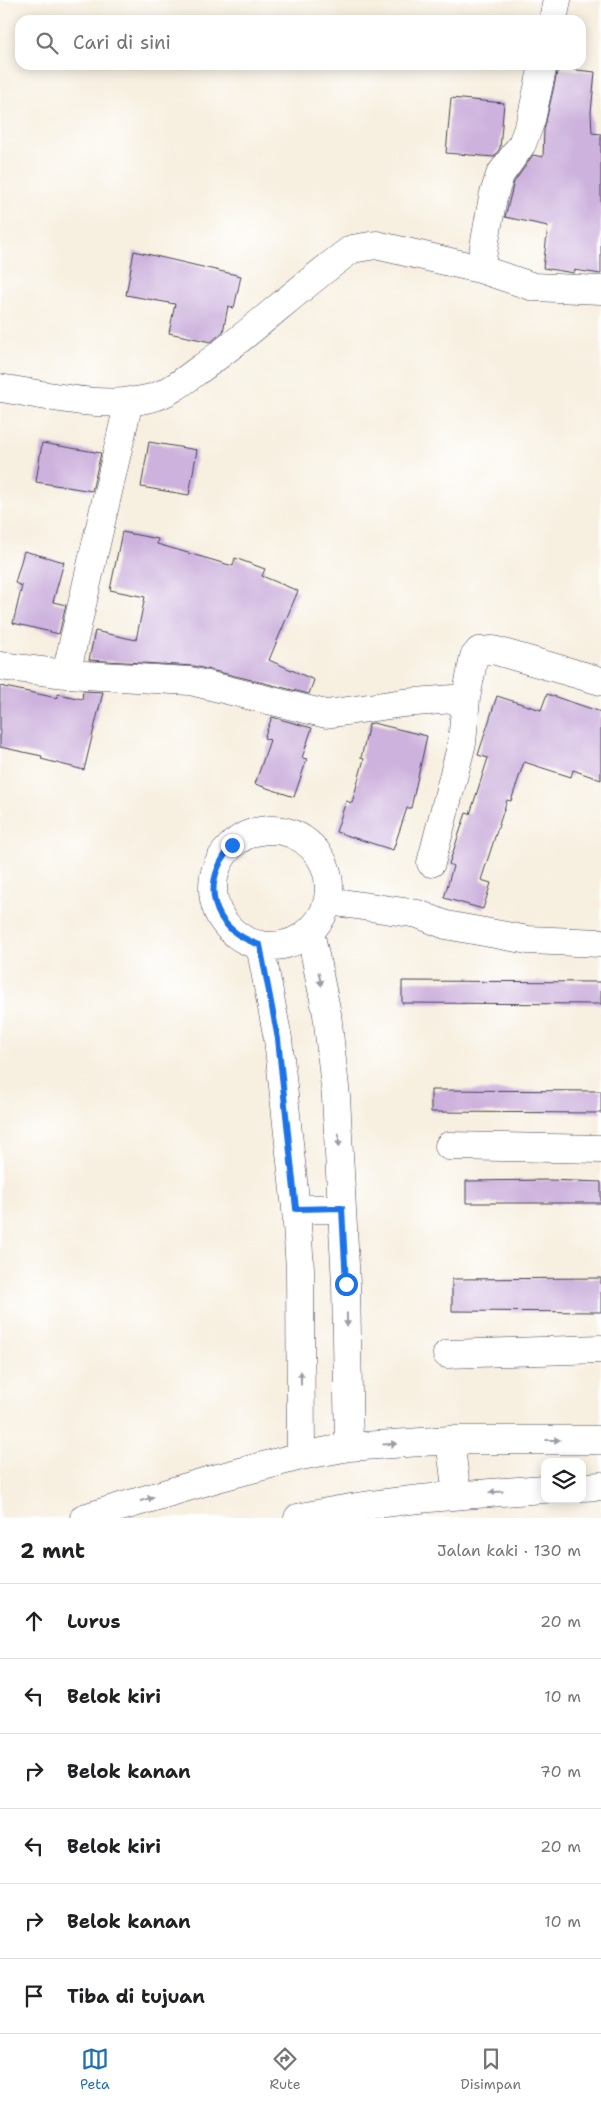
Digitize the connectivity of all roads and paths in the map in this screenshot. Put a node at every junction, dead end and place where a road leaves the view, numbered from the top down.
1 (557, 0) edge
2 (554, 15) edge
3 (542, 70) edge
4 (480, 269) junction
5 (601, 290) edge
6 (0, 388) edge
7 (129, 401) junction
8 (0, 666) edge
9 (66, 674) junction
10 (601, 681) edge
11 (466, 698) junction
12 (431, 863) dead end
13 (328, 901) junction
14 (310, 931) junction
15 (601, 943) edge
16 (260, 945) junction
17 (449, 1146) dead end
18 (601, 1148) edge
19 (342, 1208) junction
20 (296, 1209) junction
21 (601, 1349) edge
22 (447, 1354) dead end
23 (450, 1440) junction
24 (601, 1440) edge
25 (349, 1447) junction
26 (301, 1456) junction
27 (601, 1486) edge
28 (586, 1487) edge
29 (541, 1490) edge
30 (457, 1495) junction
31 (84, 1518) edge
32 (298, 1518) edge

1 - 2 street
3 - 4 street
4 - 5 street
4 - 7 street
6 - 7 street
7 - 9 street
8 - 9 street
9 - 11 street
10 - 11 street
11 - 12 street
13 - 14 street
13 - 15 street
13 - 16 street
14 - 16 street
14 -> 19 street
16 - 20 street
17 - 18 street
19 - 20 street
19 -> 25 street
26 -> 20 street
21 - 22 street
23 -> 24 street
25 -> 23 street
23 - 30 street
25 - 26 street
31 -> 26 street
27 - 28 street
29 -> 30 street
30 - 32 street

